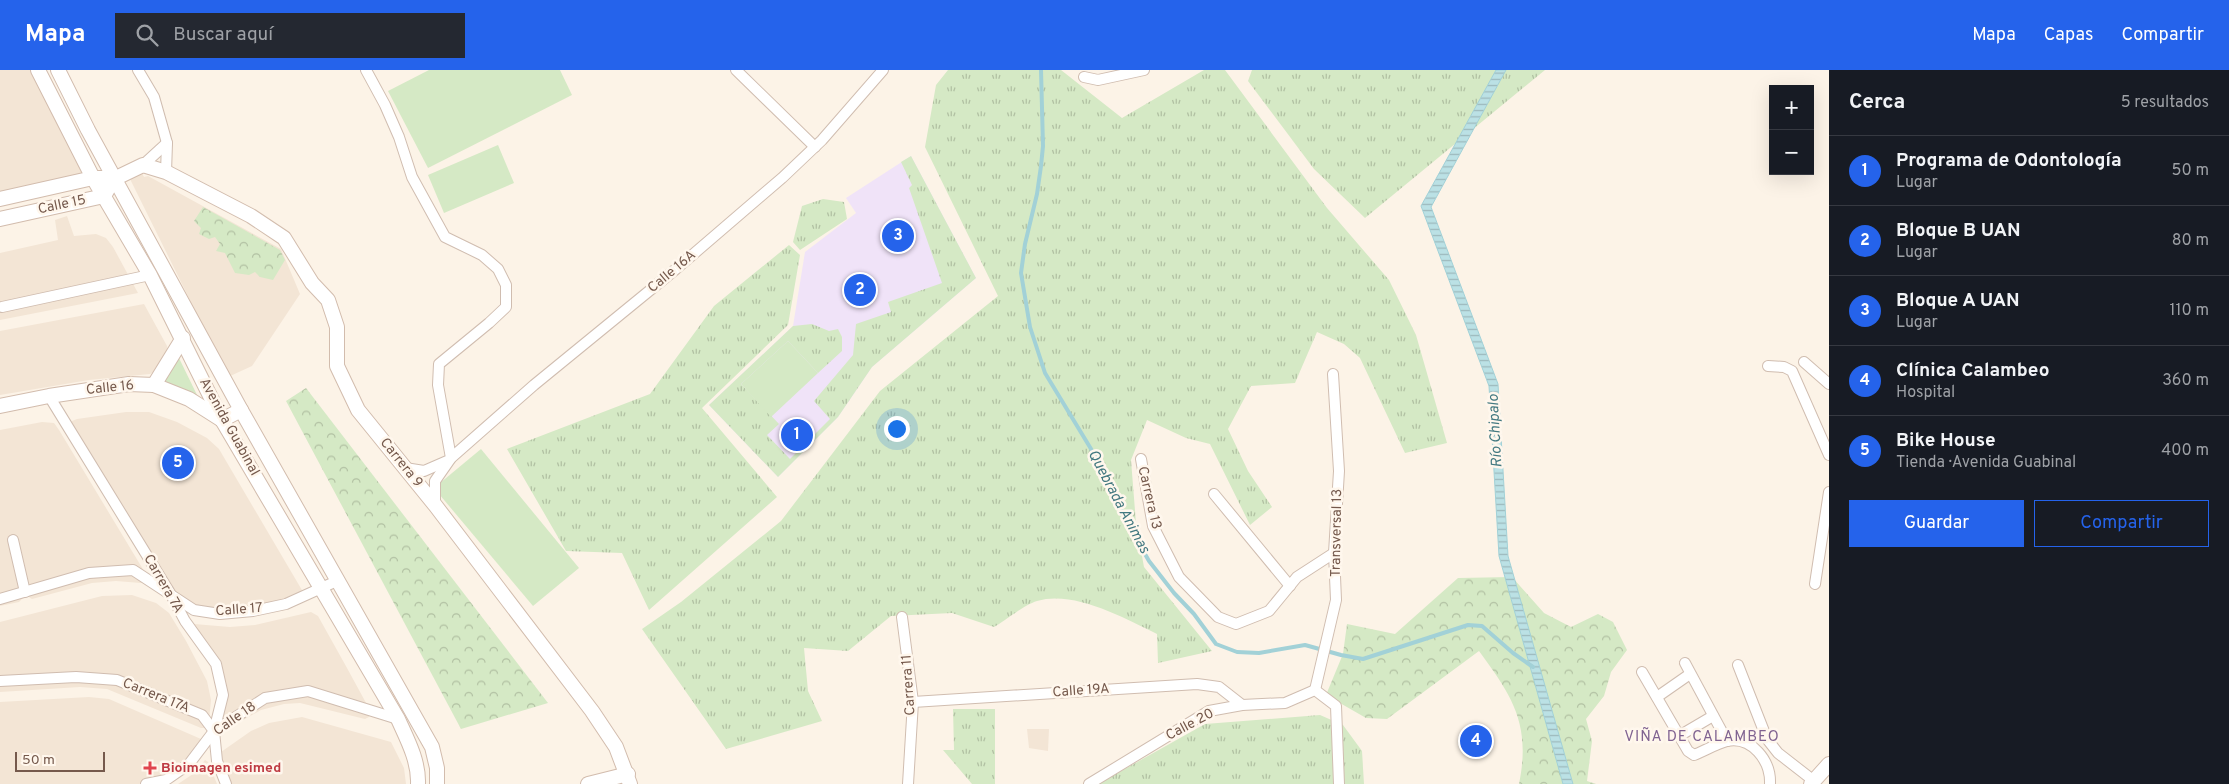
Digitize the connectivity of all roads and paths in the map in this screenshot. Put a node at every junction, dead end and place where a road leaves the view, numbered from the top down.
1 (38, 70) edge
2 (58, 70) edge
3 (138, 70) edge
4 (366, 70) edge
5 (736, 70) edge
6 (883, 70) edge
7 (1144, 70) edge
8 (1084, 77) dead end
9 (167, 143) junction
10 (815, 147) junction
11 (143, 165) junction
12 (166, 172) junction
13 (93, 178) junction
14 (116, 178) junction
15 (104, 196) junction
16 (0, 199) edge
17 (0, 219) edge
18 (150, 275) junction
19 (2, 307) dead end
20 (183, 338) junction
21 (1804, 362) dead end
22 (1768, 366) dead end
23 (1333, 374) dead end
24 (1829, 384) edge
25 (154, 385) junction
26 (49, 396) junction
27 (0, 406) edge
28 (241, 410) junction
29 (222, 420) junction
30 (1829, 455) edge
31 (450, 459) junction
32 (1140, 459) dead end
33 (405, 468) junction
34 (1829, 492) edge
35 (1214, 494) dead end
36 (435, 504) junction
37 (1825, 533) edge
38 (13, 540) dead end
39 (1334, 553) junction
40 (338, 580) junction
41 (1815, 584) dead end
42 (1290, 586) junction
43 (322, 588) junction
44 (25, 592) junction
45 (170, 593) junction
46 (0, 599) edge
47 (902, 617) dead end
48 (1685, 664) dead end
49 (1738, 665) dead end
50 (1642, 672) dead end
51 (1690, 674) junction
52 (0, 681) edge
53 (1315, 690) junction
54 (1657, 697) junction
55 (913, 702) junction
56 (1242, 705) junction
57 (1713, 716) junction
58 (398, 719) junction
59 (214, 731) junction
60 (1679, 736) junction
61 (1727, 741) junction
62 (1829, 764) edge
63 (629, 779) edge
64 (1812, 782) edge
65 (146, 784) edge
66 (226, 784) edge
67 (418, 784) edge
68 (437, 784) edge
69 (588, 784) edge
70 (908, 784) edge
71 (1089, 784) edge
72 (1339, 784) edge
73 (1770, 784) edge

1 - 13 main road, Avenida Guabinal
2 - 14 main road, Avenida Guabinal
3 - 9 street
4 - 31 street
5 - 10 street
6 - 10 street, Calle 16A
7 - 8 street
9 - 11 street, Calle 15
9 - 12 street
10 - 31 street, Calle 16A
11 - 12 main road, Carrera 9
11 - 14 main road, Calle 15
12 - 33 main road, Carrera 9
13 - 14 main road, Calle 15
13 - 15 main road, Avenida Guabinal
13 - 16 main road, Calle 15
14 - 15 main road, Calle 15
14 - 28 main road, Avenida Guabinal
15 - 17 main road, Calle 15
15 - 18 main road, Avenida Guabinal
18 - 19 street
18 - 20 main road, Avenida Guabinal
20 - 25 main road
20 - 29 main road, Avenida Guabinal
21 - 24 street
22 - 30 street
23 - 39 street, Transversal 13
25 - 26 main road, Calle 16
25 - 29 main road, Calle 16
26 - 27 main road, Calle 16
26 - 45 street, Carrera 7A
28 - 29 main road
28 - 40 main road, Avenida Guabinal
29 - 43 main road, Avenida Guabinal
31 - 33 street, Calle 16A
31 - 36 street, Calle 16A
32 - 42 street, Carrera 13
33 - 36 main road, Carrera 9
34 - 37 street
35 - 42 street
36 - 63 main road, Carrera 9
37 - 41 street
38 - 44 street
39 - 42 street
39 - 53 street, Transversal 13
40 - 43 street, Calle 17
40 - 68 main road, Avenida Guabinal
43 - 45 street, Calle 17
43 - 58 main road, Avenida Guabinal
44 - 45 street, Calle 17
44 - 46 street, Calle 17
45 - 59 street, Carrera 7A
47 - 55 street, Carrera 11
48 - 51 street
49 - 64 street
50 - 54 street
51 - 54 street
51 - 57 street
52 - 59 street, Carrera 17A
53 - 56 street, Calle 20
53 - 72 street
54 - 60 street
55 - 56 street, Calle 19A
55 - 70 street, Carrera 11
56 - 71 street, Calle 20
57 - 60 street
57 - 61 street
58 - 59 street, Calle 18
58 - 67 main road, Avenida Guabinal
59 - 65 street, Calle 18
59 - 66 street, Carrera 7A
60 - 61 street
61 - 73 street
62 - 64 main road
63 - 69 main road

